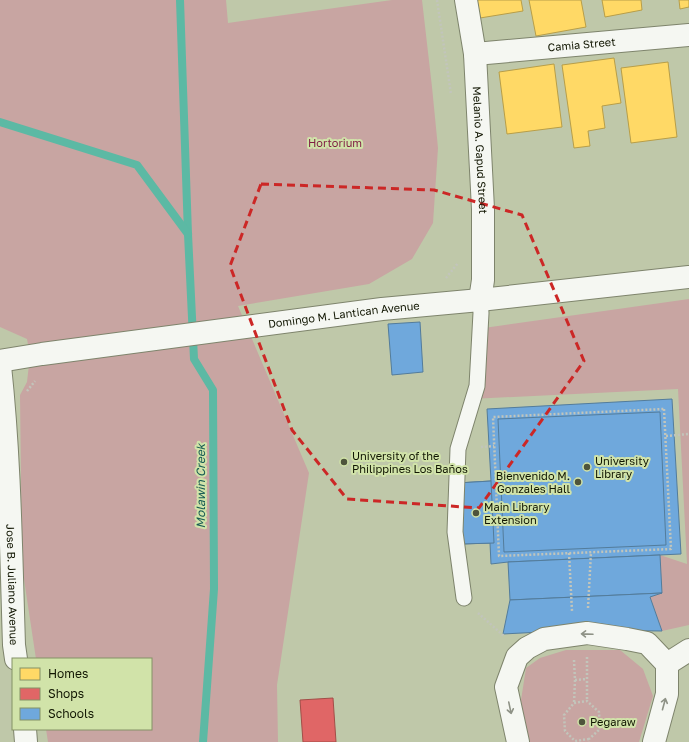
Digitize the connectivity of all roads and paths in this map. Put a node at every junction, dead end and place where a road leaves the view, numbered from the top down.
1 (466, 0) edge
2 (689, 34) edge
3 (475, 54) junction
4 (689, 276) edge
5 (480, 300) junction
6 (0, 361) edge
7 (0, 366) edge
8 (689, 434) edge
9 (666, 436) junction
10 (494, 446) junction
11 (477, 447) dead end
12 (579, 549) dead end
13 (591, 552) junction
14 (569, 553) junction
15 (579, 553) junction
16 (589, 595) dead end
17 (464, 598) joint
18 (571, 598) dead end
19 (506, 638) dead end
20 (689, 650) edge
21 (16, 658) edge
22 (667, 664) junction
23 (587, 679) dead end
24 (575, 680) dead end
25 (25, 730) edge
26 (589, 741) edge
27 (26, 742) edge
28 (518, 742) edge
29 (575, 742) edge
30 (654, 742) edge

1 - 3 street, Melanio A. Gapud Street
2 - 3 street, Camia Street
3 - 5 street, Melanio A. Gapud Street
4 - 5 street, Domingo M. Lantican Avenue
5 - 6 street, Domingo M. Lantican Avenue
5 - 17 lane
7 - 21 street, Jose B. Juliano Avenue
8 - 9 path
9 - 10 path
9 - 13 path
10 - 11 path
10 - 14 path
12 - 15 path
13 - 15 path
13 - 16 path
14 - 15 path
14 - 18 path
17 - 19 path
20 - 22 street
22 -> 28 street
30 -> 22 street
23 - 24 path
25 - 27 street
26 - 29 path
26 - 29 path

